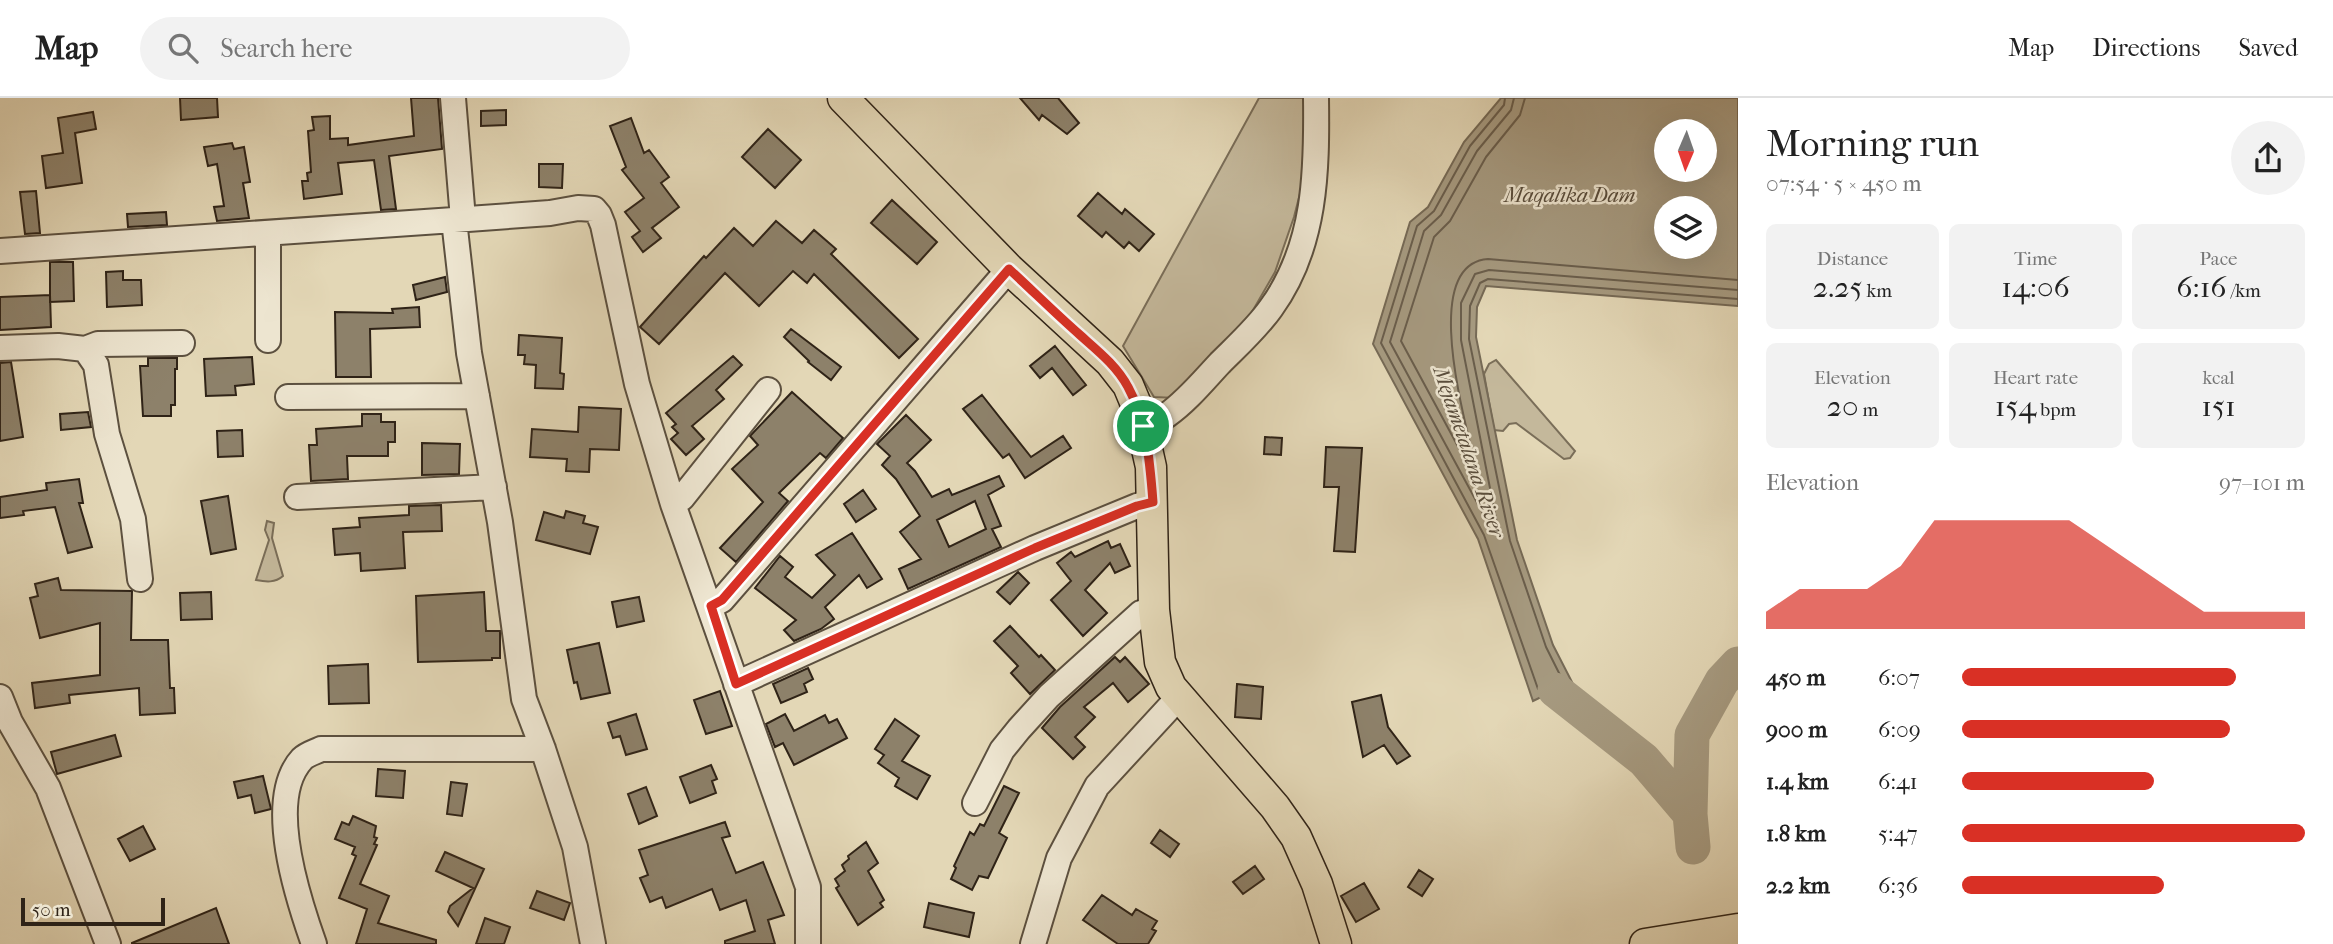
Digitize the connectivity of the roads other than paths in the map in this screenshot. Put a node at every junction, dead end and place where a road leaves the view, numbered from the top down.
1 (453, 98) edge
2 (1316, 98) edge
3 (846, 99) edge
4 (459, 220) junction
5 (268, 233) junction
6 (0, 251) edge
7 (1009, 269) junction
8 (268, 340) dead end
9 (182, 342) dead end
10 (0, 348) edge
11 (85, 349) junction
12 (768, 390) dead end
13 (477, 396) junction
14 (288, 397) dead end
15 (1143, 426) junction
16 (494, 487) junction
17 (297, 497) dead end
18 (1153, 502) junction
19 (673, 504) junction
20 (140, 579) dead end
21 (711, 606) junction
22 (1154, 610) junction
23 (736, 684) junction
24 (0, 696) edge
25 (1179, 697) junction
26 (543, 749) junction
27 (975, 803) dead end
28 (1738, 929) edge
29 (1336, 943) edge
30 (108, 944) edge
31 (314, 944) edge
32 (593, 944) edge
33 (808, 944) edge
34 (1033, 944) edge
35 (1645, 944) edge

1 - 4 street
2 - 15 street
3 - 7 main road
4 - 5 street
4 - 13 street
4 - 19 street
5 - 6 street
5 - 8 street
7 - 15 main road
7 - 21 street
9 - 11 street
10 - 11 street
11 - 20 street
12 - 19 street
13 - 14 street
13 - 16 street
15 - 18 main road
16 - 17 street
16 - 26 street
18 - 22 main road
18 - 23 street
19 - 21 street
21 - 23 street
22 - 25 main road
22 - 27 street
23 - 33 street
24 - 30 street
25 - 29 main road
25 - 34 street
26 - 31 street
26 - 32 street
28 - 35 main road

